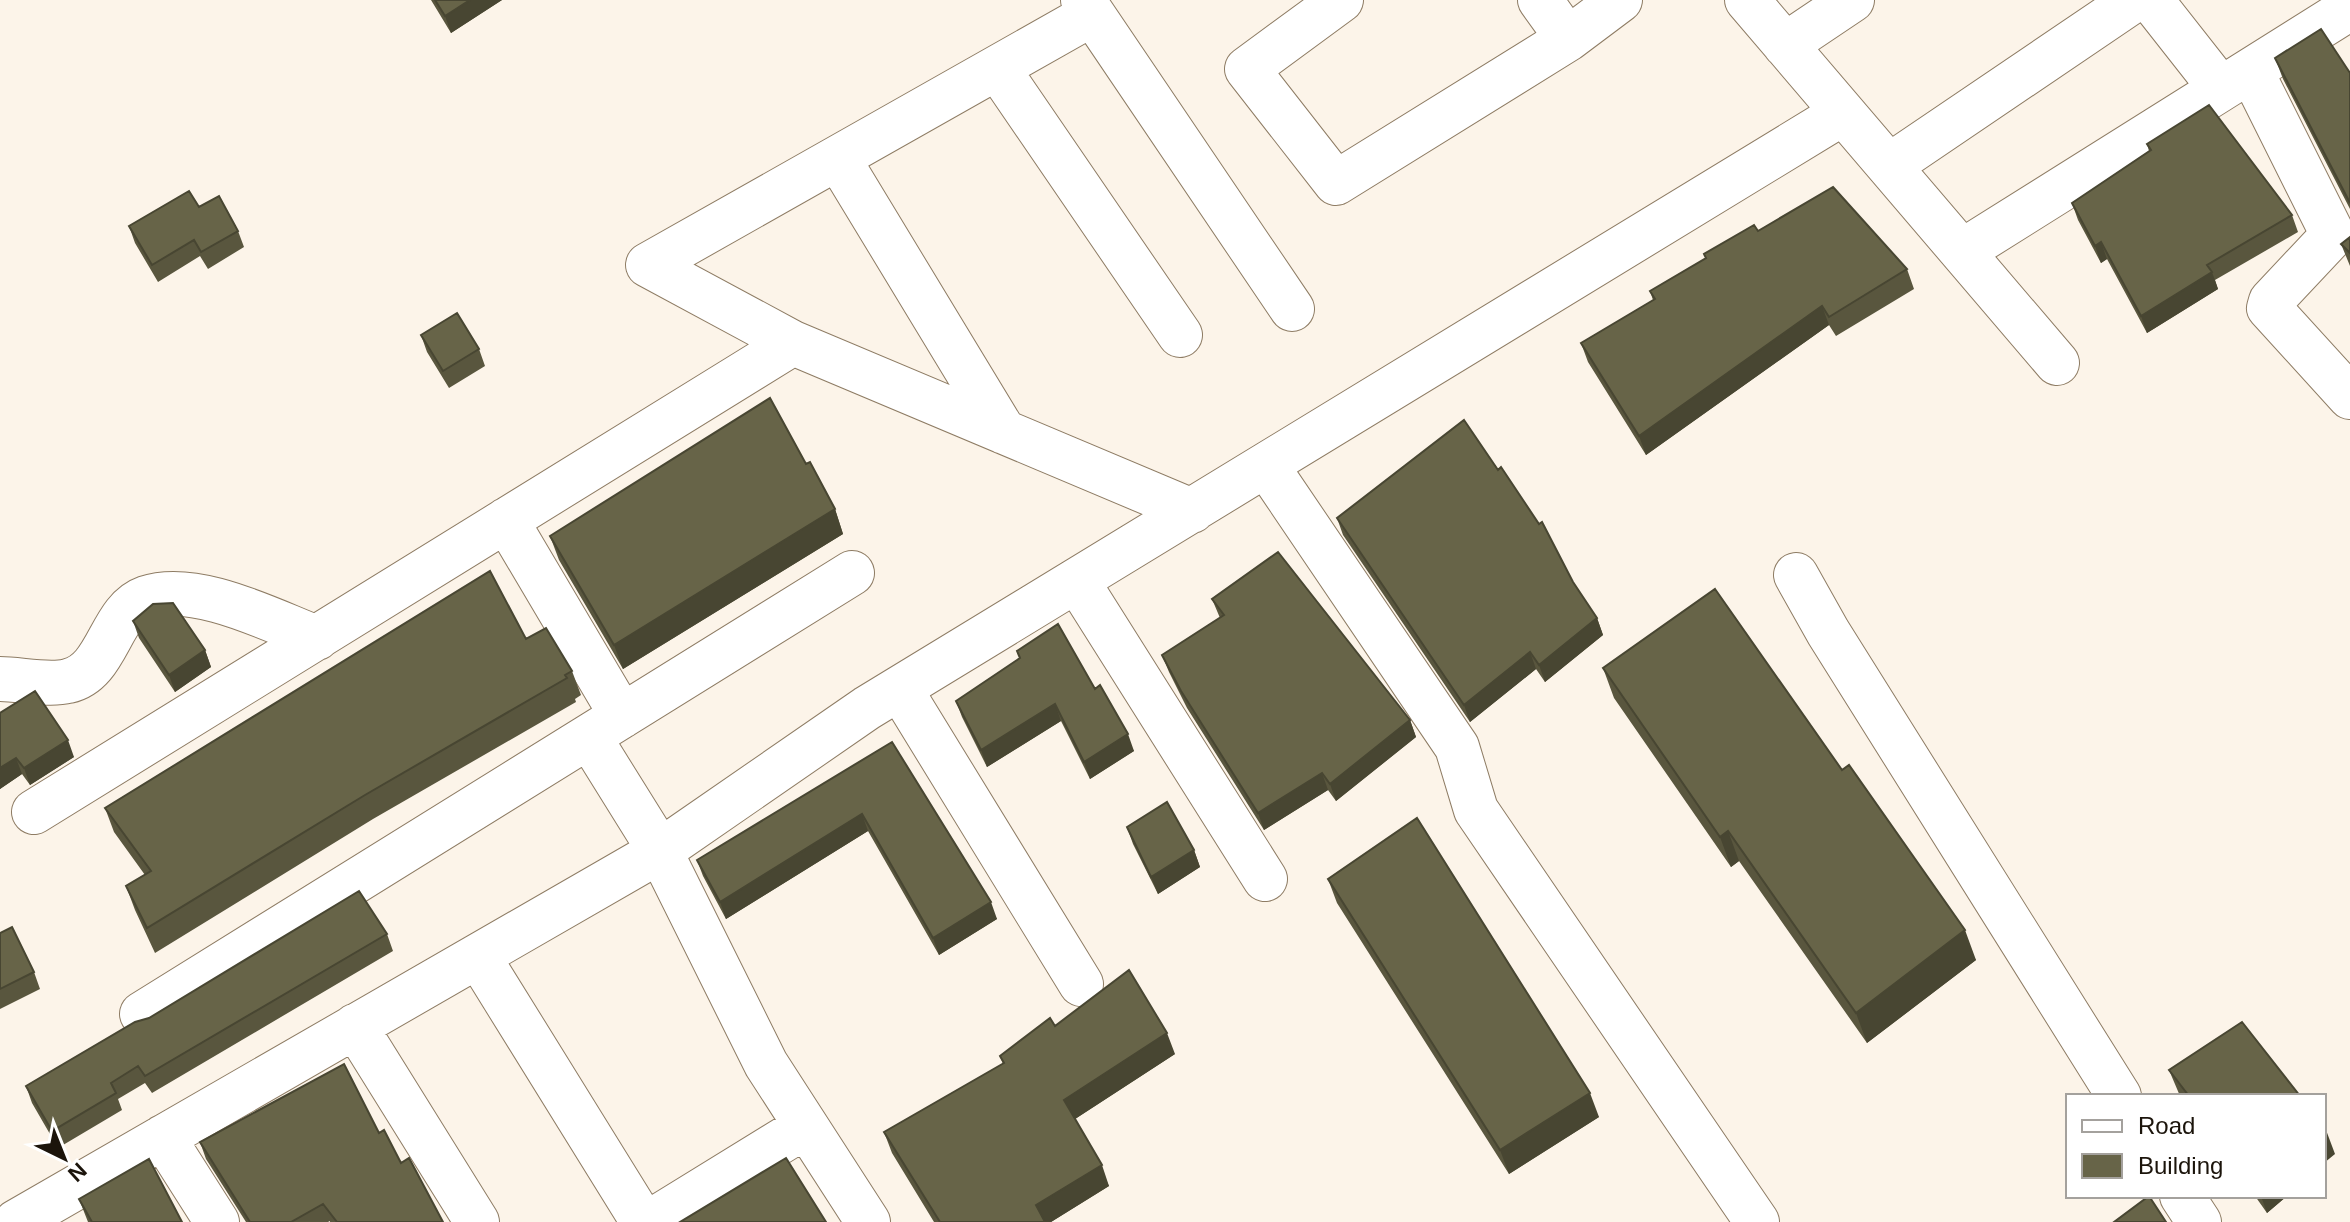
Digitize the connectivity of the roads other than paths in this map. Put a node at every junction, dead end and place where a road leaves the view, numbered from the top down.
1 (1341, 0) edge
2 (1540, 0) edge
3 (1620, 0) edge
4 (1747, 0) edge
5 (1852, 0) edge
6 (2134, 0) edge
7 (2151, 0) edge
8 (1088, 7) edge
9 (2350, 8) edge
10 (1568, 39) junction
11 (1785, 45) junction
12 (998, 69) junction
13 (2236, 80) junction
14 (1843, 113) junction
15 (839, 160) junction
16 (1889, 166) junction
17 (1963, 251) junction
18 (1292, 309) dead end
19 (1180, 335) dead end
20 (793, 343) junction
21 (2057, 363) dead end
22 (2350, 397) edge
23 (1004, 432) junction
24 (1266, 465) junction
25 (1192, 511) junction
26 (506, 520) junction
27 (852, 573) dead end
28 (1796, 575) dead end
29 (1077, 581) junction
30 (317, 638) junction
31 (0, 679) edge
32 (900, 689) junction
33 (606, 726) junction
34 (34, 812) dead end
35 (660, 851) junction
36 (1265, 879) dead end
37 (478, 956) junction
38 (1081, 984) dead end
39 (142, 1014) dead end
40 (355, 1026) junction
41 (2118, 1094) edge
42 (806, 1126) junction
43 (163, 1137) junction
44 (2183, 1198) edge
45 (16, 1222) edge
46 (217, 1222) edge
47 (477, 1222) edge
48 (643, 1222) edge
49 (650, 1222) edge
50 (868, 1222) edge
51 (1757, 1222) edge
52 (2199, 1222) edge

1 - 10 street
2 - 10 street
3 - 10 street
4 - 11 street
5 - 11 street
6 - 16 street
7 - 13 street
8 - 12 street
8 - 18 street
9 - 13 street
11 - 14 street
12 - 15 street
12 - 19 street
13 - 17 street
13 - 22 street
14 - 16 street
14 - 24 street
15 - 20 street
15 - 23 street
16 - 17 street
17 - 21 street
20 - 23 street
20 - 26 street
23 - 25 street
24 - 25 street
24 - 51 street
25 - 29 street
26 - 30 street
26 - 33 street
27 - 33 street
28 - 41 street
29 - 32 street
29 - 36 street
30 - 31 street
30 - 34 street
32 - 35 street
32 - 38 street
33 - 35 street
33 - 39 street
35 - 37 street
35 - 42 street
37 - 40 street
37 - 48 street
40 - 43 street
40 - 47 street
42 - 49 street
42 - 50 street
43 - 45 street
43 - 46 street
44 - 52 street

